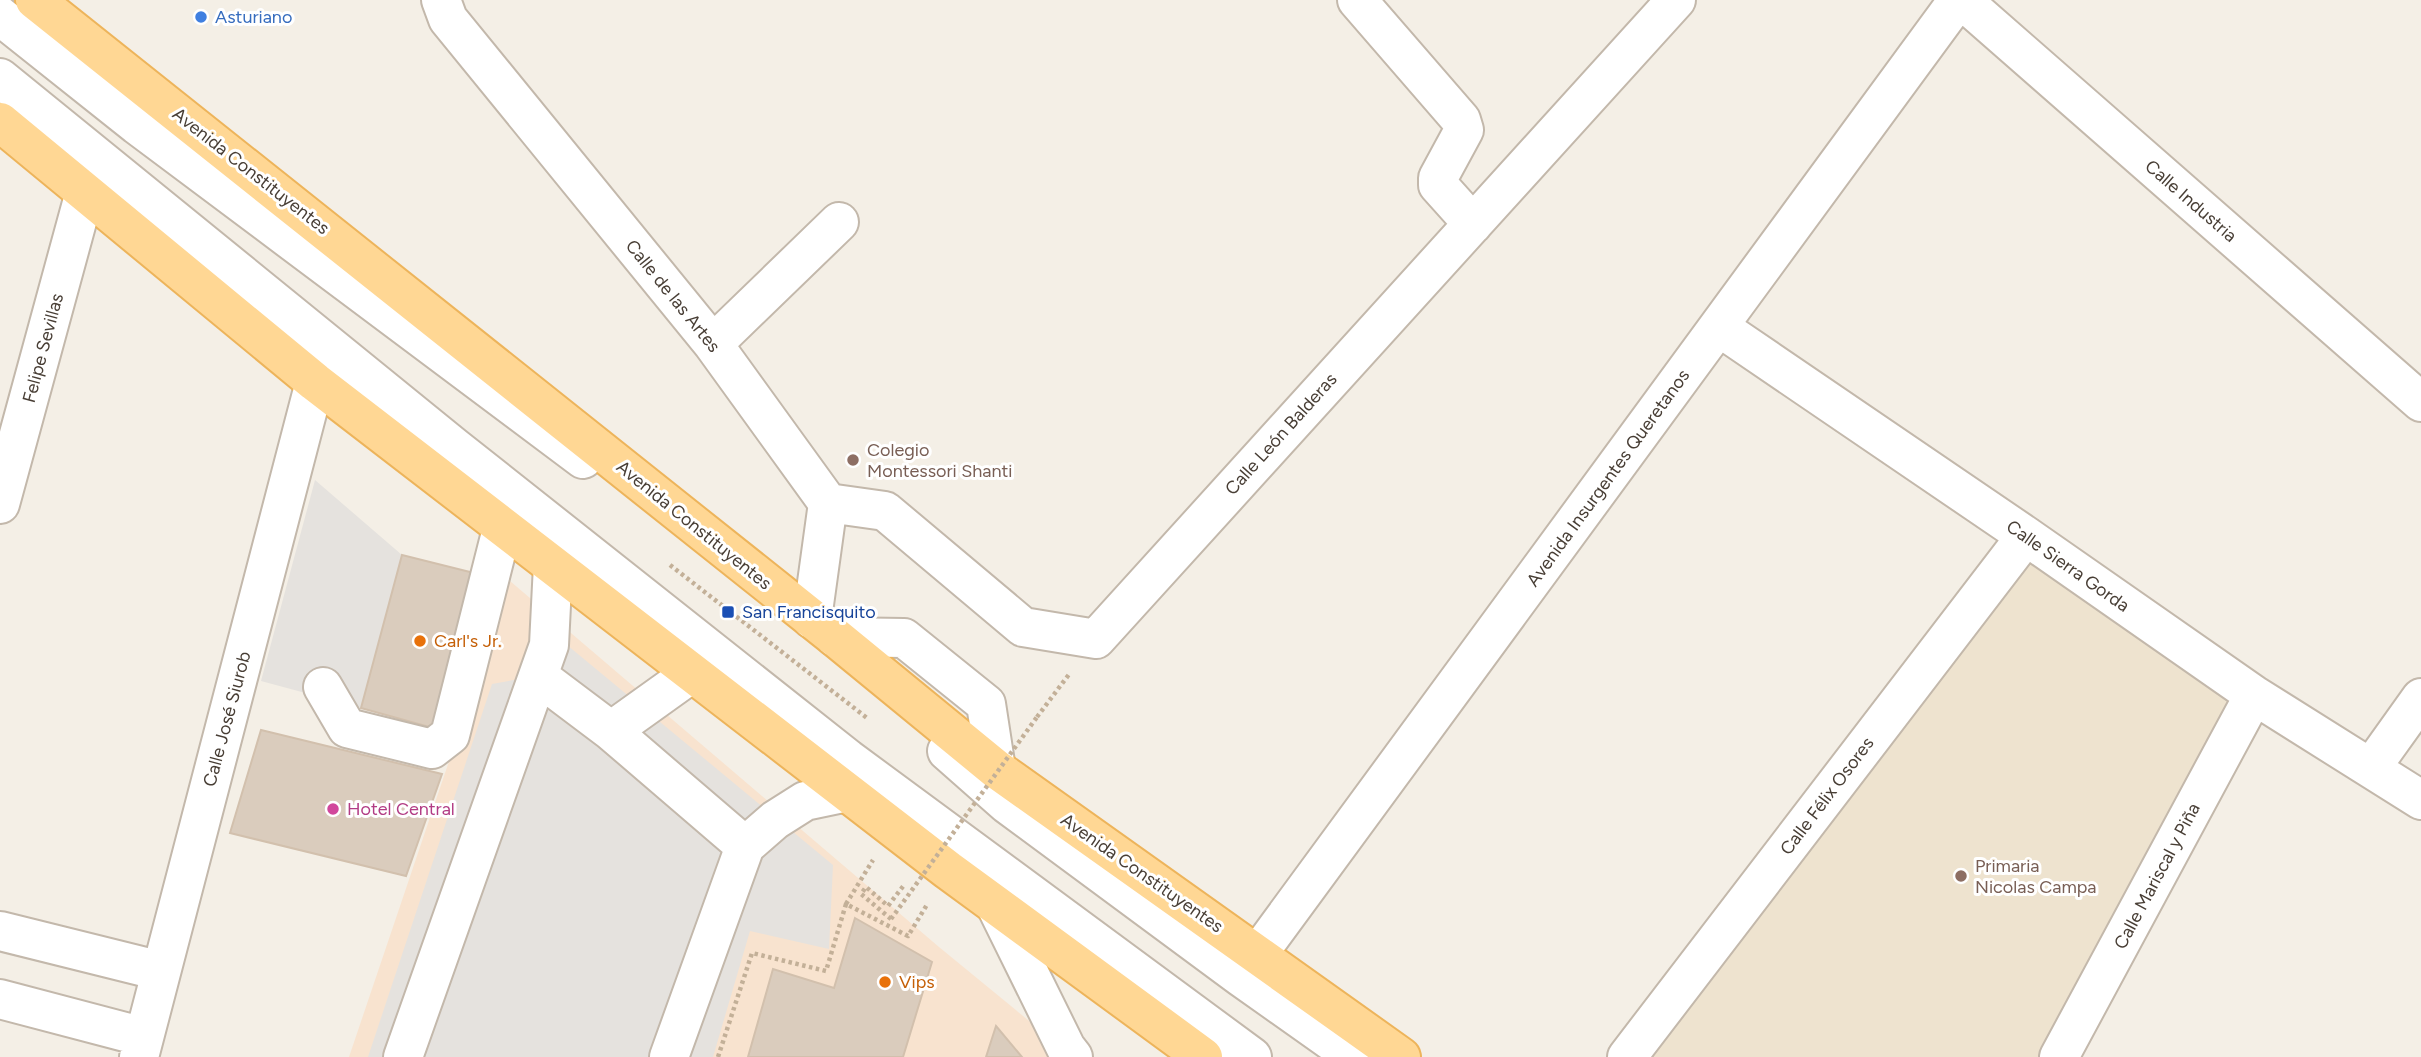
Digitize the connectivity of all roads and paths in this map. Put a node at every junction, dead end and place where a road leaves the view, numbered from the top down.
1 (35, 0) edge
2 (1357, 0) edge
3 (1676, 0) edge
4 (1960, 0) edge
5 (453, 6) edge
6 (0, 16) edge
7 (0, 78) edge
8 (0, 122) edge
9 (85, 192) junction
10 (838, 222) dead end
11 (1473, 224) junction
12 (1719, 327) junction
13 (713, 344) junction
14 (315, 382) junction
15 (2421, 402) edge
16 (828, 503) junction
17 (0, 504) edge
18 (503, 525) junction
19 (2026, 536) junction
20 (664, 560) dead end
21 (554, 565) junction
22 (824, 628) junction
23 (1073, 669) dead end
24 (692, 673) junction
25 (538, 676) junction
26 (323, 687) dead end
27 (2254, 695) junction
28 (2421, 698) edge
29 (867, 718) dead end
30 (611, 731) junction
31 (2371, 768) junction
32 (848, 792) junction
33 (2421, 800) edge
34 (896, 828) junction
35 (745, 845) junction
36 (948, 870) junction
37 (846, 904) junction
38 (995, 904) junction
39 (888, 906) dead end
40 (0, 931) edge
41 (1250, 966) junction
42 (161, 971) junction
43 (0, 999) edge
44 (142, 1047) edge
45 (403, 1057) edge
46 (669, 1057) edge
47 (718, 1057) edge
48 (1073, 1057) edge
49 (1203, 1057) edge
50 (1252, 1057) edge
51 (1354, 1057) edge
52 (1401, 1057) edge
53 (1627, 1057) edge
54 (2059, 1057) edge

1 - 22 main road, Avenida Constituyentes
2 - 11 street
3 - 11 street, Calle León Balderas
4 - 12 street, Avenida Insurgentes Queretanos
4 - 15 street, Calle Industria
5 - 13 street, Calle de las Artes
6 - 41 street
7 - 50 street
8 - 9 main road
9 - 14 main road
9 - 17 street, Felipe Sevillas
10 - 13 street
11 - 16 street, Calle León Balderas
12 - 19 street, Calle Sierra Gorda
12 - 41 street, Avenida Insurgentes Queretanos
13 - 16 street, Calle de las Artes
14 - 18 main road
14 - 42 street, Calle José Siurob
16 - 22 street
18 - 21 main road
18 - 26 street
19 - 27 street, Calle Sierra Gorda
19 - 53 street, Calle Félix Osores
20 - 29 path
21 - 24 main road
21 - 25 street
22 - 41 main road, Avenida Constituyentes
23 - 39 path, bridge
24 - 30 street
24 - 32 main road
25 - 30 street
25 - 45 street
27 - 31 street, Calle Sierra Gorda
27 - 54 street, Calle Mariscal y Piña
28 - 31 street
30 - 35 street
31 - 33 street, Calle Sierra Gorda
32 - 34 main road
32 - 35 street
34 - 36 main road
34 - 37 path
35 - 46 street
36 - 37 path
36 - 38 main road
37 - 47 path
38 - 48 street
38 - 49 main road
40 - 42 street
41 - 51 street
41 - 52 main road, Avenida Constituyentes
42 - 44 street, Calle José Siurob
43 - 44 street

